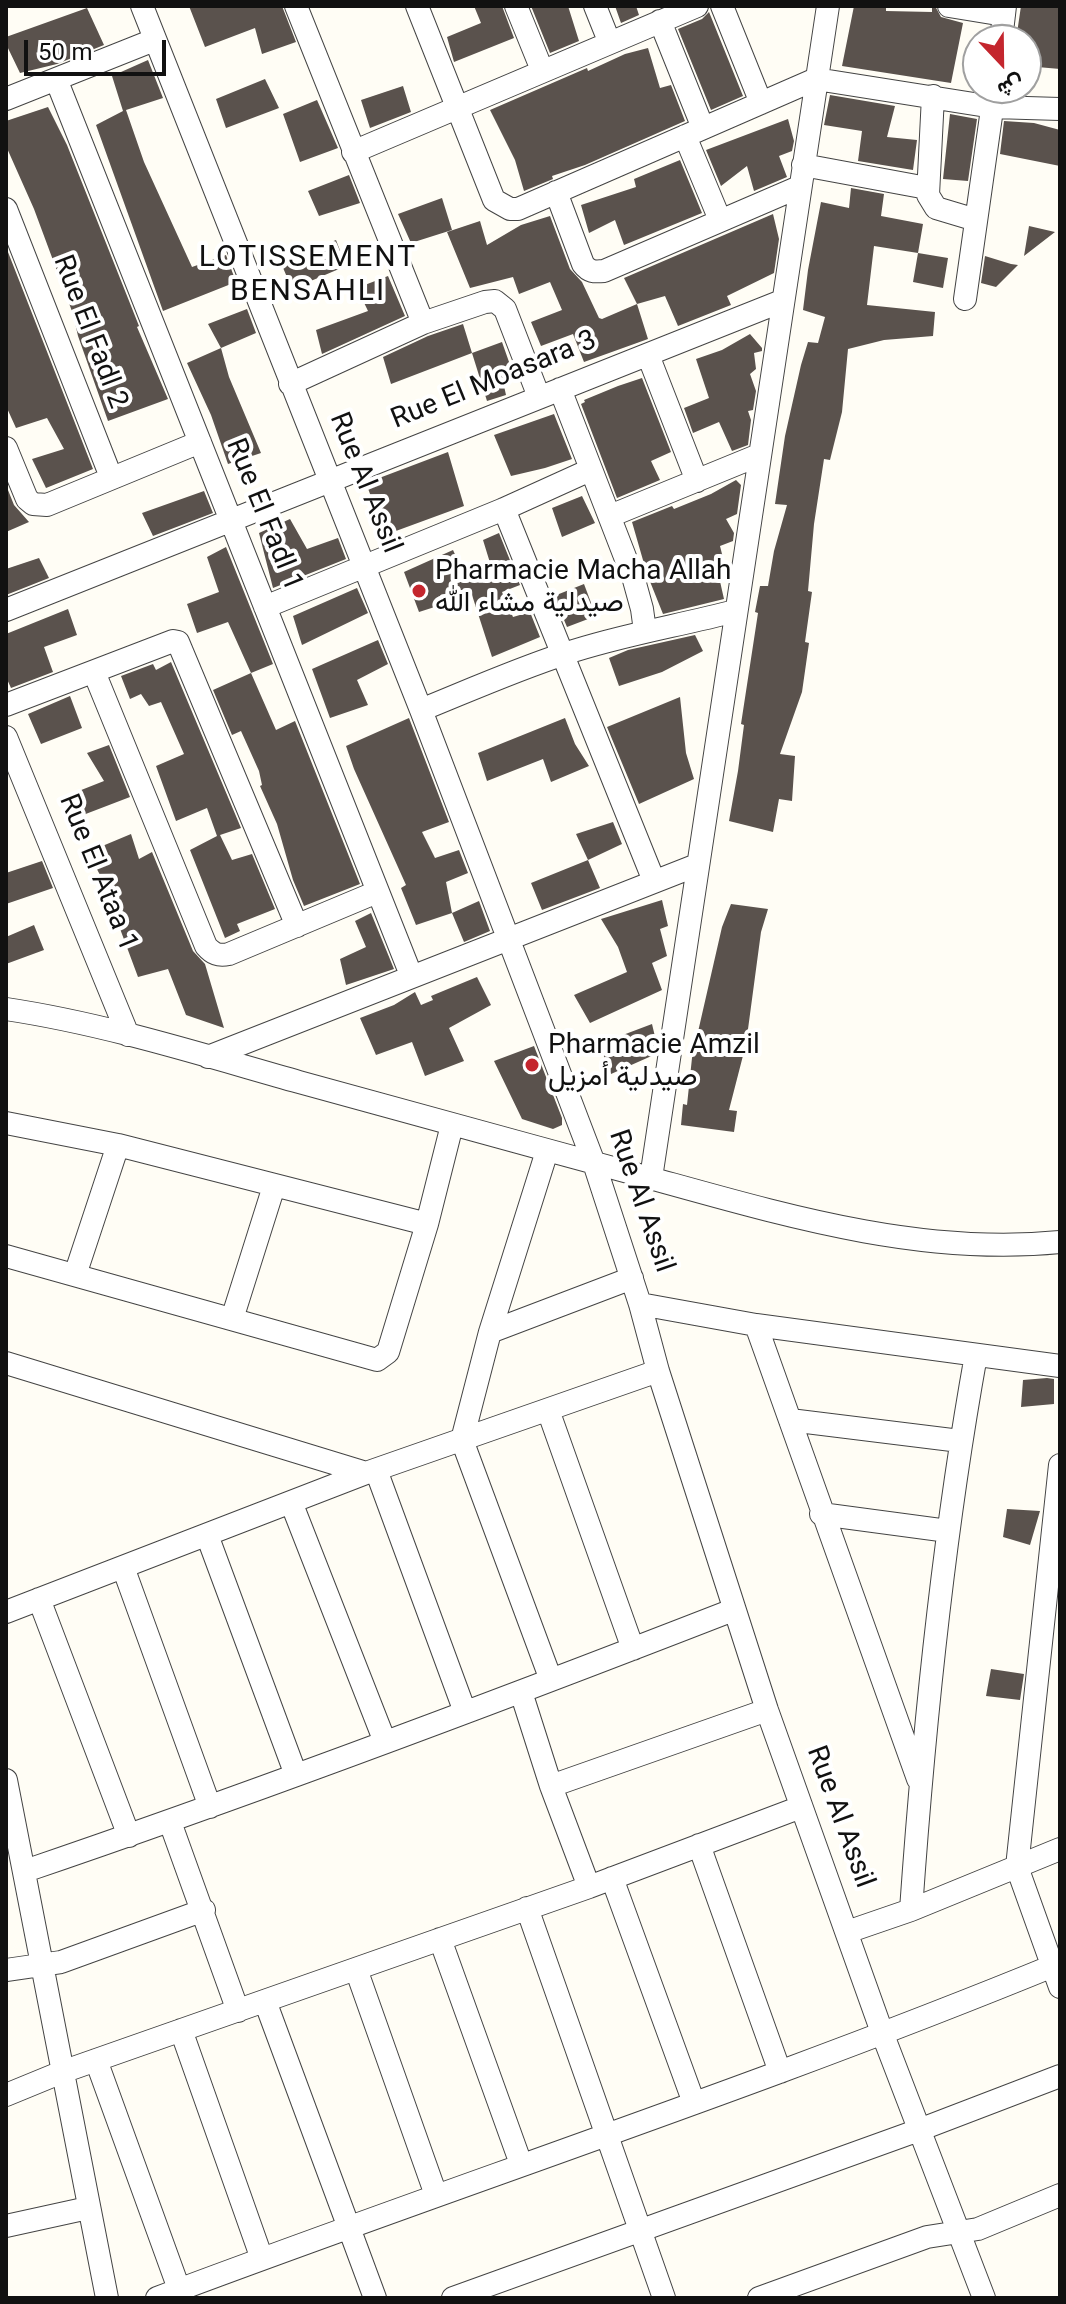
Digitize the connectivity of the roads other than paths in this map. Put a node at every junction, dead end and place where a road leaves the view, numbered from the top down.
1 (142, 6) edge
2 (296, 6) edge
3 (417, 6) edge
4 (516, 6) edge
5 (595, 6) edge
6 (696, 6) edge
7 (722, 6) edge
8 (828, 6) edge
9 (949, 6) edge
10 (1005, 11) edge
11 (660, 21) junction
12 (154, 40) junction
13 (609, 41) junction
14 (542, 70) junction
15 (56, 79) junction
16 (816, 79) junction
17 (933, 96) junction
18 (962, 97) edge
19 (6, 99) edge
20 (761, 103) junction
21 (993, 104) edge
22 (1030, 104) edge
23 (455, 107) junction
24 (1060, 109) edge
25 (694, 132) junction
26 (353, 152) junction
27 (803, 165) junction
28 (799, 187) junction
29 (927, 188) junction
30 (556, 192) junction
31 (7, 210) edge
32 (720, 220) junction
33 (976, 220) junction
34 (965, 299) dead end
35 (782, 301) junction
36 (423, 323) junction
37 (648, 355) junction
38 (290, 384) junction
39 (550, 393) junction
40 (200, 442) junction
41 (6, 448) edge
42 (759, 455) junction
43 (590, 470) junction
44 (111, 477) junction
45 (329, 481) junction
46 (697, 481) junction
47 (504, 509) junction
48 (610, 516) junction
49 (231, 520) junction
50 (363, 567) junction
51 (265, 607) junction
52 (6, 610) edge
53 (735, 611) junction
54 (645, 631) junction
55 (564, 654) junction
56 (94, 672) junction
57 (6, 705) edge
58 (421, 710) junction
59 (6, 737) edge
60 (697, 865) junction
61 (654, 881) junction
62 (377, 892) junction
63 (297, 926) junction
64 (510, 937) junction
65 (411, 975) junction
66 (6, 1009) edge
67 (128, 1035) junction
68 (208, 1057) junction
69 (6, 1123) edge
70 (452, 1125) junction
71 (118, 1145) junction
72 (547, 1151) junction
73 (594, 1163) junction
74 (651, 1178) junction
75 (274, 1186) junction
76 (427, 1224) junction
77 (1060, 1242) edge
78 (6, 1256) edge
79 (75, 1275) junction
80 (632, 1278) junction
81 (640, 1304) junction
82 (232, 1319) junction
83 (756, 1325) junction
84 (490, 1332) junction
85 (976, 1355) junction
86 (6, 1363) edge
87 (1060, 1366) edge
88 (658, 1371) junction
89 (548, 1410) junction
90 (790, 1420) junction
91 (462, 1440) junction
92 (960, 1441) junction
93 (1060, 1465) edge
94 (371, 1472) junction
95 (291, 1502) junction
96 (821, 1514) junction
97 (948, 1531) junction
98 (207, 1535) junction
99 (123, 1567) junction
100 (1053, 1598) edge
101 (39, 1599) junction
102 (733, 1610) junction
103 (6, 1612) edge
104 (633, 1649) junction
105 (551, 1680) junction
106 (521, 1692) junction
107 (767, 1710) junction
108 (465, 1712) junction
109 (385, 1742) junction
110 (296, 1775) junction
111 (6, 1780) edge
112 (920, 1783) junction
113 (551, 1786) junction
114 (210, 1807) junction
115 (801, 1807) junction
116 (170, 1822) junction
117 (129, 1836) junction
118 (699, 1845) junction
119 (1060, 1849) edge
120 (18, 1867) edge
121 (1017, 1867) junction
122 (612, 1878) junction
123 (589, 1887) junction
124 (527, 1908) junction
125 (204, 1910) junction
126 (911, 1910) junction
127 (847, 1932) junction
128 (440, 1939) junction
129 (40, 1964) junction
130 (356, 1969) junction
131 (6, 1970) edge
132 (1057, 1972) edge
133 (265, 2001) junction
134 (238, 2011) junction
135 (181, 2030) junction
136 (883, 2035) junction
137 (96, 2060) junction
138 (62, 2072) junction
139 (780, 2072) junction
140 (1060, 2076) edge
141 (6, 2095) edge
142 (694, 2103) junction
143 (919, 2130) junction
144 (605, 2135) junction
145 (521, 2164) junction
146 (436, 2195) junction
147 (1060, 2195) edge
148 (88, 2208) junction
149 (6, 2226) edge
150 (349, 2226) junction
151 (639, 2232) junction
152 (959, 2234) junction
153 (262, 2259) junction
154 (179, 2289) junction
155 (107, 2298) edge
156 (157, 2298) edge
157 (375, 2298) edge
158 (453, 2298) edge
159 (664, 2298) edge
160 (759, 2298) edge
161 (984, 2298) edge

1 - 12 street, Rue Al Assil
2 - 26 street
3 - 23 street
4 - 14 street
5 - 13 street
6 - 11 street
7 - 20 street
8 - 16 street
9 - 10 street
11 - 13 street
11 - 25 street
12 - 15 street
12 - 38 street, Rue Al Assil
13 - 14 street
14 - 23 street
15 - 19 street
15 - 40 street, Rue El Fadl 1
16 - 17 street
16 - 20 street
16 - 27 street
17 - 18 street
17 - 29 street
20 - 25 street
21 - 33 street
22 - 24 street
23 - 26 street
23 - 30 street
25 - 30 street
25 - 32 street
26 - 36 street
27 - 28 street
27 - 29 street
28 - 32 street
28 - 35 street
29 - 33 street
30 - 32 street
31 - 44 street, Rue El Fadl 2
33 - 34 street
35 - 37 street, Rue El Moasara 3
35 - 42 street
36 - 38 street
36 - 39 street
37 - 39 street, Rue El Moasara 3
37 - 46 street
38 - 45 street, Rue Al Assil
39 - 43 street
39 - 45 street, Rue El Moasara 3
40 - 44 street
40 - 49 street, Rue El Fadl 1
41 - 44 street
42 - 46 street
42 - 53 street
43 - 47 street
43 - 48 street
45 - 49 street, Rue El Moasara 3
45 - 50 street, Rue Al Assil
46 - 48 street
47 - 50 street
47 - 55 street
48 - 54 street
49 - 51 street, Rue El Fadl 1
49 - 52 street, Rue El Moasara 3
50 - 51 street
50 - 58 street, Rue Al Assil
51 - 62 street, Rue El Fadl 1
53 - 54 street
53 - 60 street
54 - 55 street
55 - 58 street
55 - 61 street
56 - 57 street
56 - 63 street
56 - 63 street
58 - 64 street, Rue Al Assil
59 - 67 street, Rue El Ataa 1
60 - 61 street
60 - 74 street
61 - 64 street
62 - 63 street
62 - 65 street, Rue El Fadl 1
64 - 65 street
64 - 73 street, Rue Al Assil
65 - 68 street
66 - 67 street
67 - 68 street
68 - 70 street
69 - 71 street
70 - 72 street
70 - 76 street
71 - 75 street
71 - 79 street
72 - 73 street
72 - 84 street
73 - 74 street
73 - 80 street, Rue Al Assil
74 - 77 street
75 - 76 street
75 - 82 street
76 - 82 street
78 - 79 street
79 - 82 street
80 - 81 street, Rue Al Assil
80 - 84 street
81 - 83 street
81 - 88 street, Rue Al Assil
83 - 85 street
83 - 90 street
84 - 91 street
85 - 87 street
85 - 92 street
86 - 94 street
88 - 89 street
88 - 102 street, Rue Al Assil
89 - 91 street
89 - 104 street
90 - 92 street
90 - 96 street
91 - 94 street
91 - 105 street
92 - 97 street
93 - 100 street
94 - 95 street
94 - 108 street
95 - 98 street
95 - 109 street
96 - 97 street
96 - 112 street
97 - 112 street
98 - 99 street
98 - 110 street
99 - 101 street
99 - 114 street
100 - 121 street
101 - 103 street
101 - 117 street
102 - 104 street
102 - 107 street, Rue Al Assil
104 - 105 street
105 - 106 street
106 - 108 street
106 - 113 street
107 - 113 street
107 - 115 street, Rue Al Assil
108 - 109 street
109 - 110 street
110 - 114 street
111 - 120 street
112 - 126 street
113 - 123 street
114 - 116 street
115 - 118 street
115 - 127 street, Rue Al Assil
116 - 117 street
116 - 125 street
117 - 120 street
118 - 122 street
118 - 139 street
119 - 121 street
120 - 129 street
121 - 126 street
121 - 132 street
122 - 123 street
122 - 142 street
123 - 124 street
124 - 128 street
124 - 144 street
125 - 129 street
125 - 134 street
126 - 127 street
127 - 136 street, Rue Al Assil
128 - 130 street
128 - 145 street
129 - 131 street
129 - 138 street
130 - 133 street
130 - 146 street
132 - 136 street
133 - 134 street
133 - 150 street
134 - 135 street
135 - 137 street
135 - 153 street
136 - 139 street
136 - 143 street, Rue Al Assil
137 - 138 street
137 - 154 street
138 - 141 street
138 - 148 street
139 - 142 street
140 - 143 street
142 - 144 street
143 - 151 street
143 - 152 street, Rue Al Assil
144 - 145 street
144 - 151 street
145 - 146 street
146 - 150 street
147 - 152 street
148 - 149 street
148 - 155 street
150 - 153 street
150 - 157 street
151 - 158 street
151 - 159 street
152 - 160 street
152 - 161 street, Rue Al Assil
153 - 154 street
154 - 156 street

